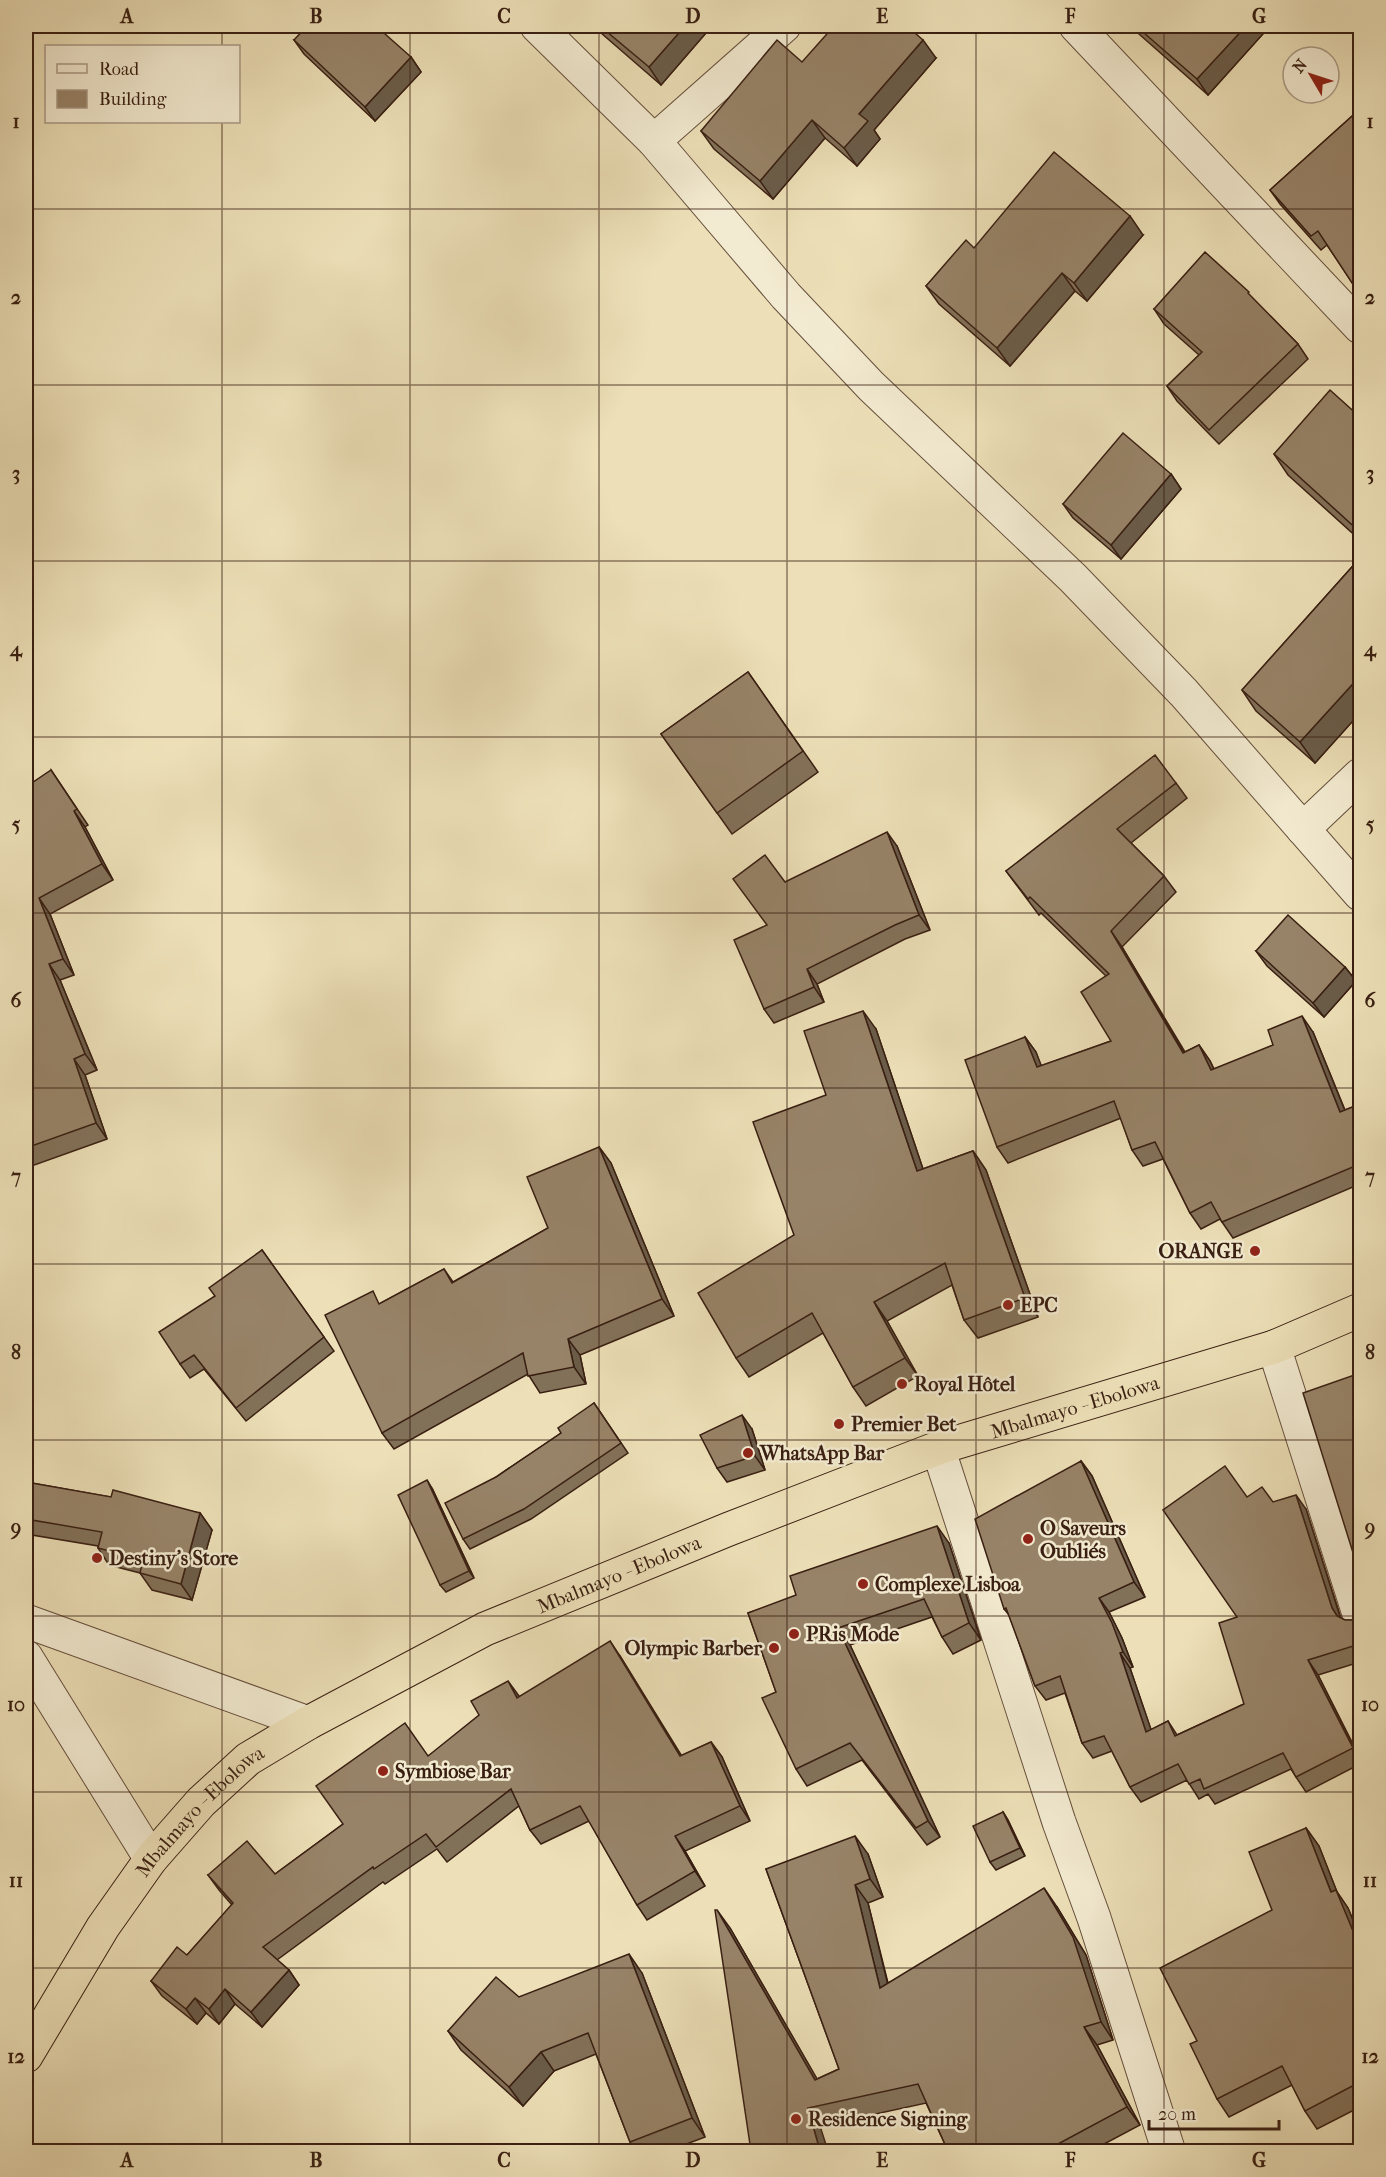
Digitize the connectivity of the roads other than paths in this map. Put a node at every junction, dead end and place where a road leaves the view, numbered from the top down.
1 (537, 26) edge
2 (784, 26) edge
3 (1076, 26) edge
4 (654, 141) junction
5 (1360, 327) edge
6 (1360, 775) edge
7 (1303, 829) junction
8 (1360, 894) edge
9 (1360, 1310) edge
10 (1274, 1347) junction
11 (938, 1448) junction
12 (1360, 1617) edge
13 (26, 1622) edge
14 (26, 1657) edge
15 (308, 1723) junction
16 (151, 1859) junction
17 (26, 2056) edge
18 (1169, 2151) edge

1 - 4 street
2 - 4 street
3 - 5 street
4 - 7 street
6 - 7 street
7 - 8 street
9 - 10 highway, Mbalmayo - Ebolowa
10 - 11 highway, Mbalmayo - Ebolowa
10 - 12 street
11 - 15 highway, Mbalmayo - Ebolowa
11 - 18 street
13 - 15 street
14 - 16 street
15 - 16 highway, Mbalmayo - Ebolowa
16 - 17 highway, Mbalmayo - Ebolowa

